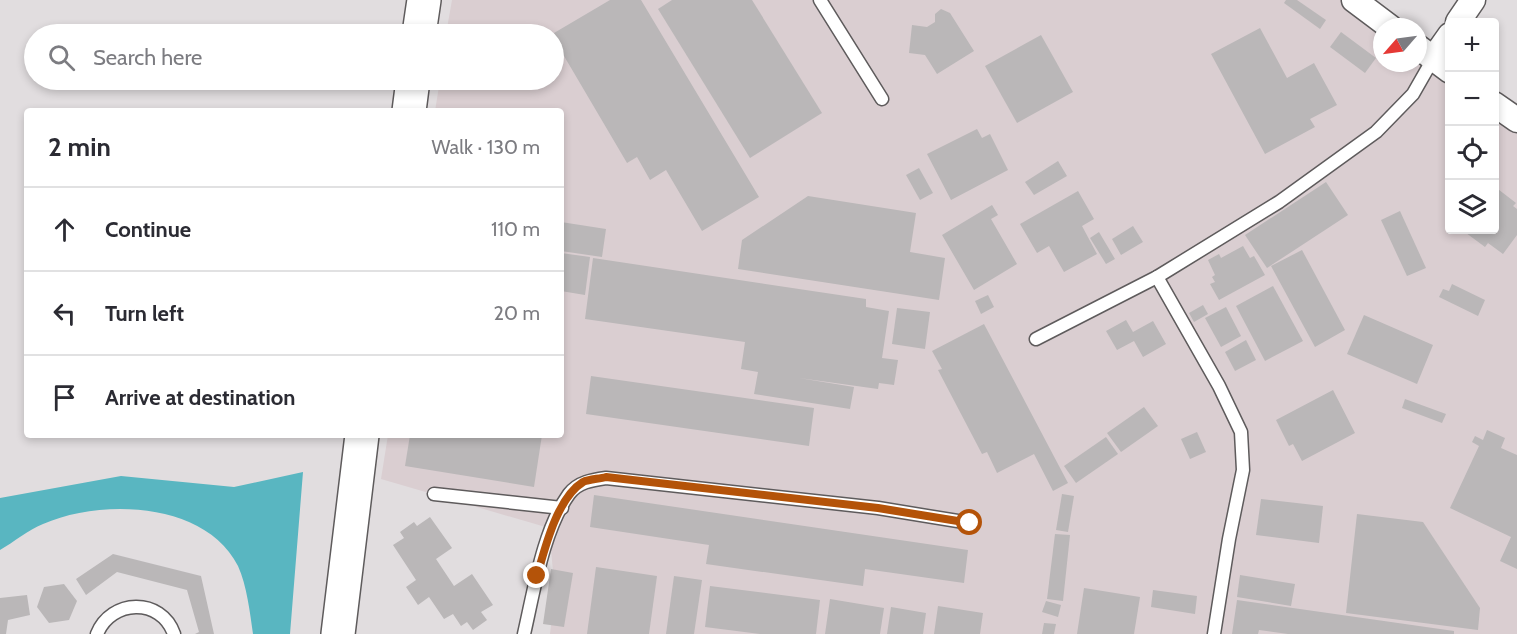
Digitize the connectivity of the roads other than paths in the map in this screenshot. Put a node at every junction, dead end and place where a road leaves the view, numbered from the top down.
1 (424, 0) edge
2 (820, 0) edge
3 (1354, 0) edge
4 (1473, 0) edge
5 (1378, 18) edge
6 (1461, 18) edge
7 (420, 24) edge
8 (1445, 41) edge
9 (1434, 59) edge
10 (412, 90) edge
11 (882, 99) dead end
12 (1499, 107) edge
13 (409, 108) edge
14 (1517, 120) edge
15 (1157, 277) junction
16 (1036, 339) dead end
17 (362, 438) edge
18 (434, 494) dead end
19 (562, 508) junction
20 (970, 523) dead end
21 (97, 634) edge
22 (174, 634) edge
23 (338, 634) edge
24 (524, 634) edge
25 (1214, 634) edge

1 - 7 main road
2 - 11 lane
3 - 5 street
4 - 6 street
8 - 9 street
9 - 15 lane
10 - 13 main road
12 - 14 street
15 - 16 lane
15 - 25 lane
17 - 23 main road
18 - 19 lane
19 - 20 lane
19 - 24 lane
21 - 22 lane

